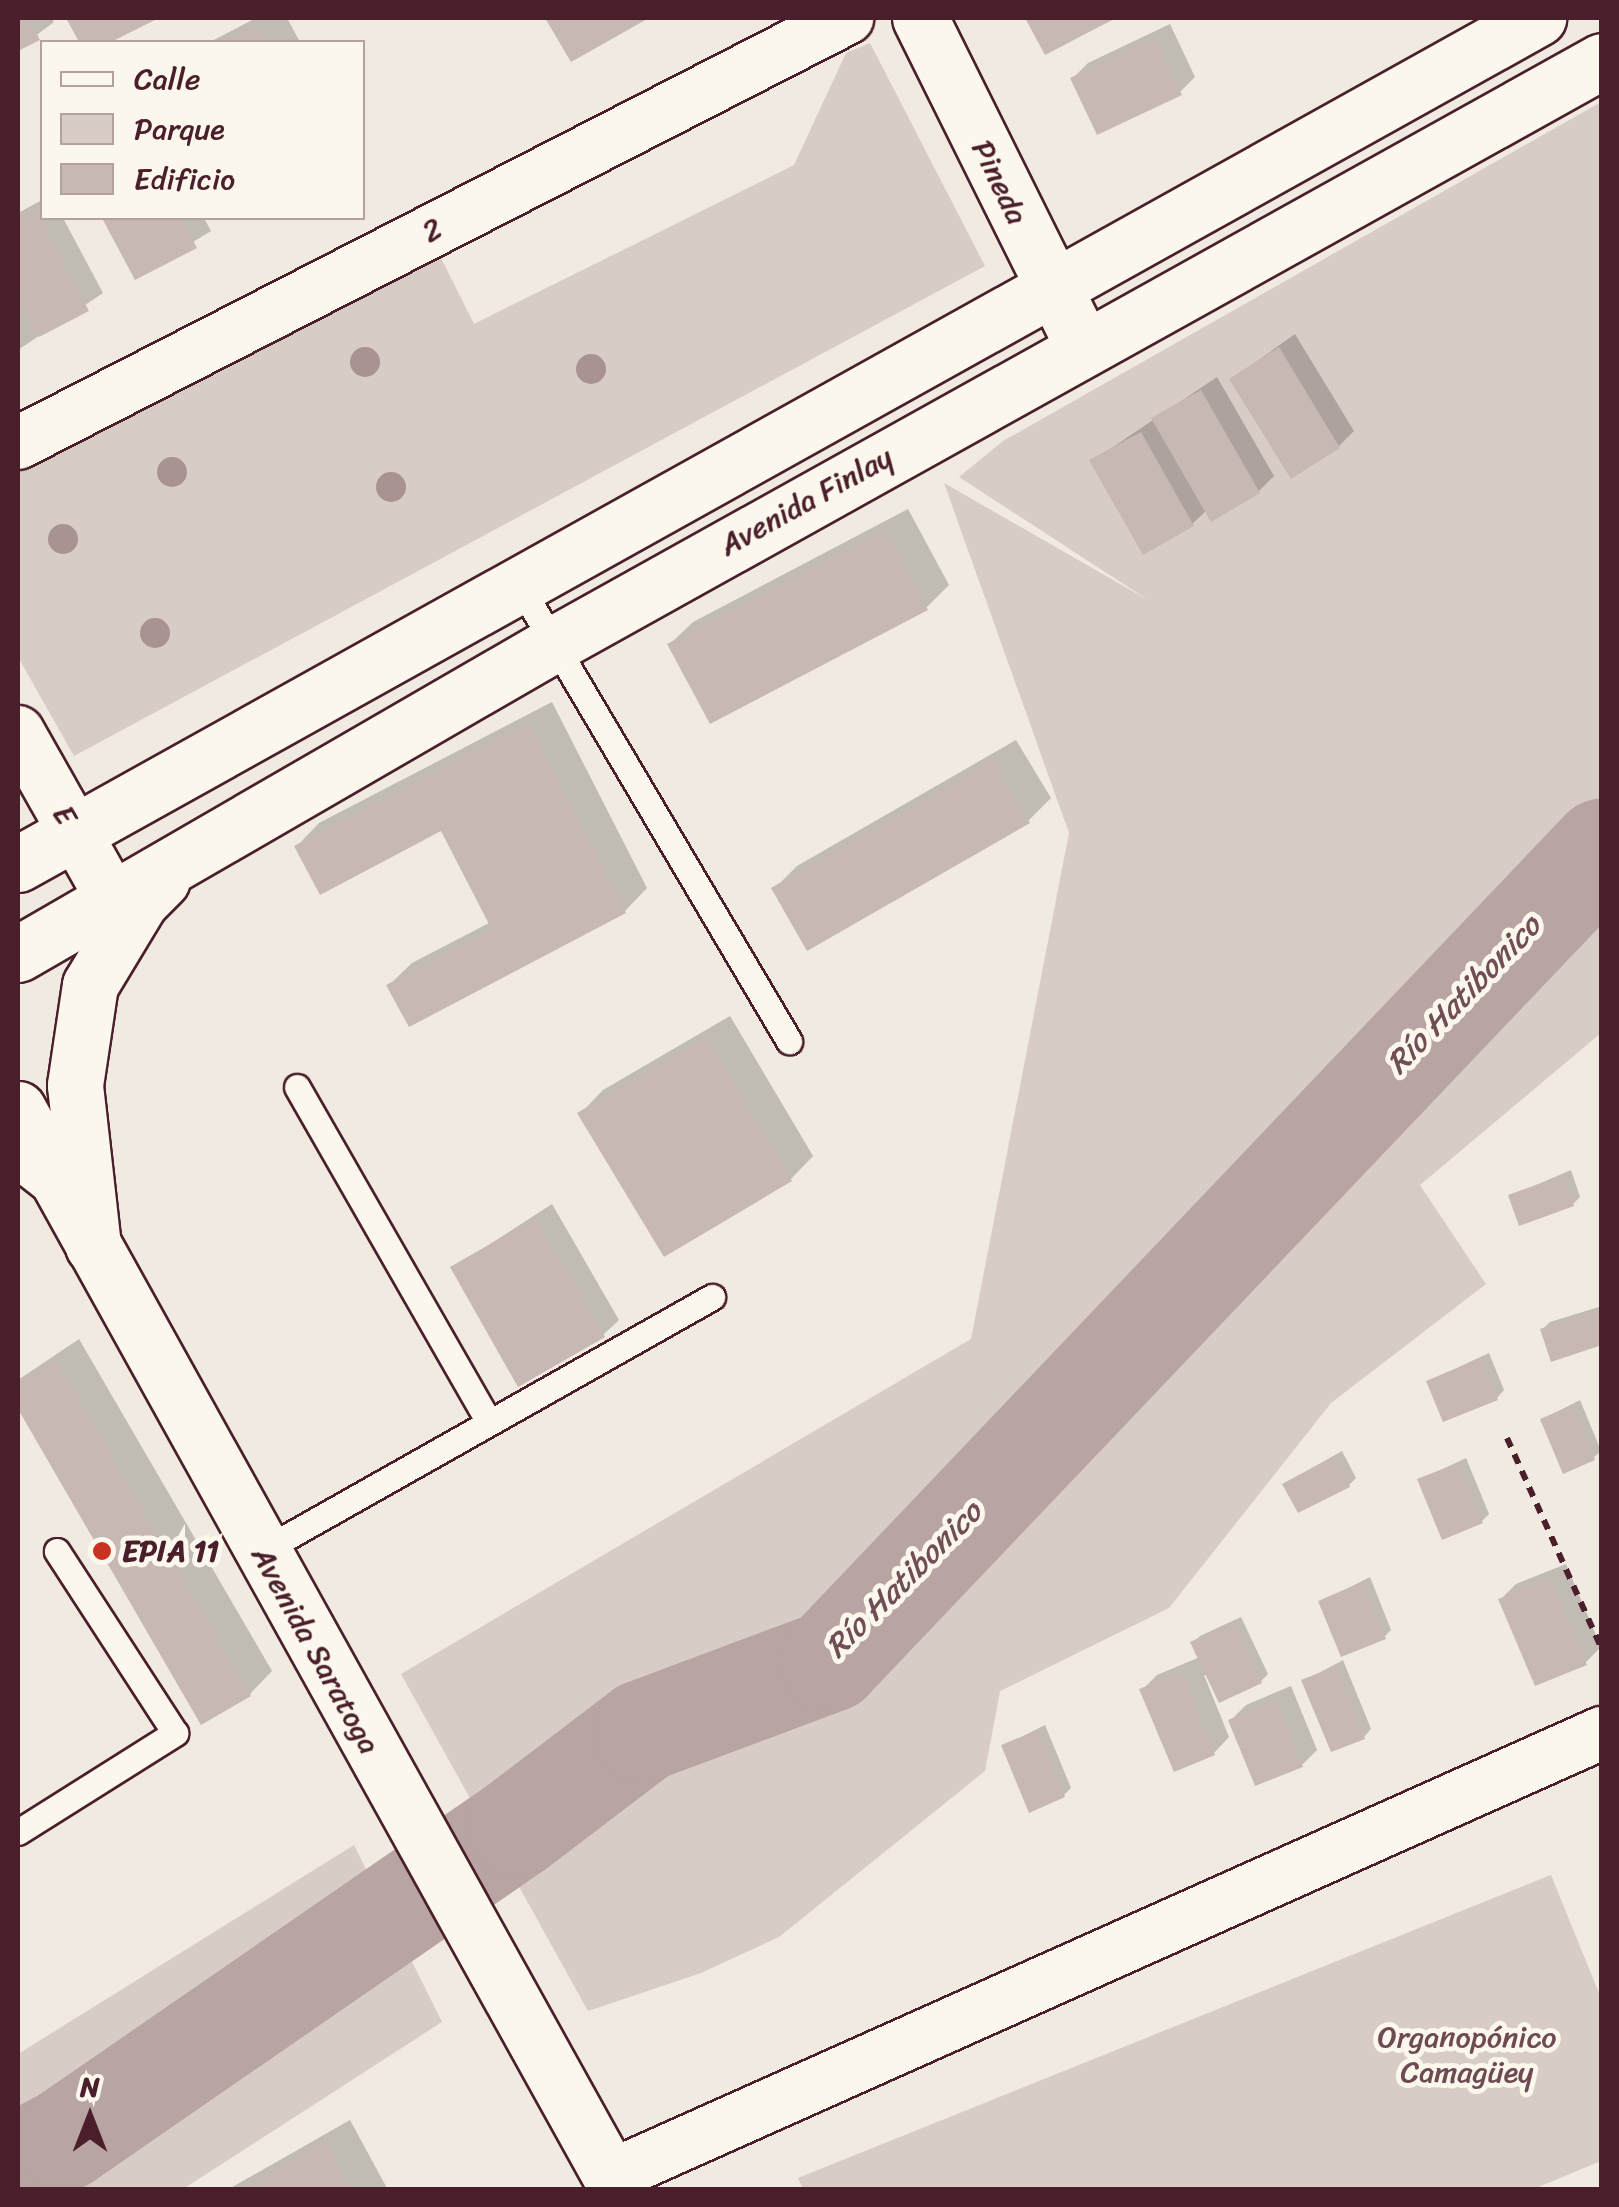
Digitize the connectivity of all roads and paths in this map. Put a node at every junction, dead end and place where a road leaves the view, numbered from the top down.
1 (847, 18) edge
2 (920, 18) edge
3 (1538, 18) edge
4 (1602, 60) edge
5 (1053, 292) junction
6 (1083, 346) junction
7 (18, 443) edge
8 (520, 586) junction
9 (554, 644) junction
10 (18, 732) edge
11 (74, 832) junction
12 (198, 845) junction
13 (18, 864) edge
14 (112, 898) junction
15 (18, 954) edge
16 (788, 1041) dead end
17 (297, 1087) dead end
18 (18, 1109) edge
19 (36, 1163) edge
20 (93, 1246) junction
21 (712, 1298) dead end
22 (489, 1422) junction
23 (1507, 1438) dead end
24 (57, 1551) dead end
25 (262, 1551) junction
26 (1602, 1648) edge
27 (1598, 1746) edge
28 (18, 1832) edge
29 (615, 2183) edge

1 - 7 street, 2
2 - 5 main road, Pineda
3 - 5 main road
4 - 6 main road, Avenida Finlay
5 - 6 main road, Pineda
5 - 8 main road
6 - 9 main road, Avenida Finlay
8 - 9 lane
8 - 11 main road
9 - 12 main road, Avenida Finlay
9 - 16 lane
10 - 11 street, E
11 - 13 main road
11 - 14 street, E
12 - 14 main road, Avenida Finlay
12 - 20 main road
14 - 15 main road, Avenida Finlay
17 - 22 lane
18 - 19 main road, Avenida Saratoga
19 - 20 main road, Avenida Saratoga
20 - 25 main road, Avenida Saratoga
21 - 22 lane
22 - 25 lane
23 - 26 path
24 - 28 lane
25 - 29 main road, Avenida Saratoga
27 - 29 street

